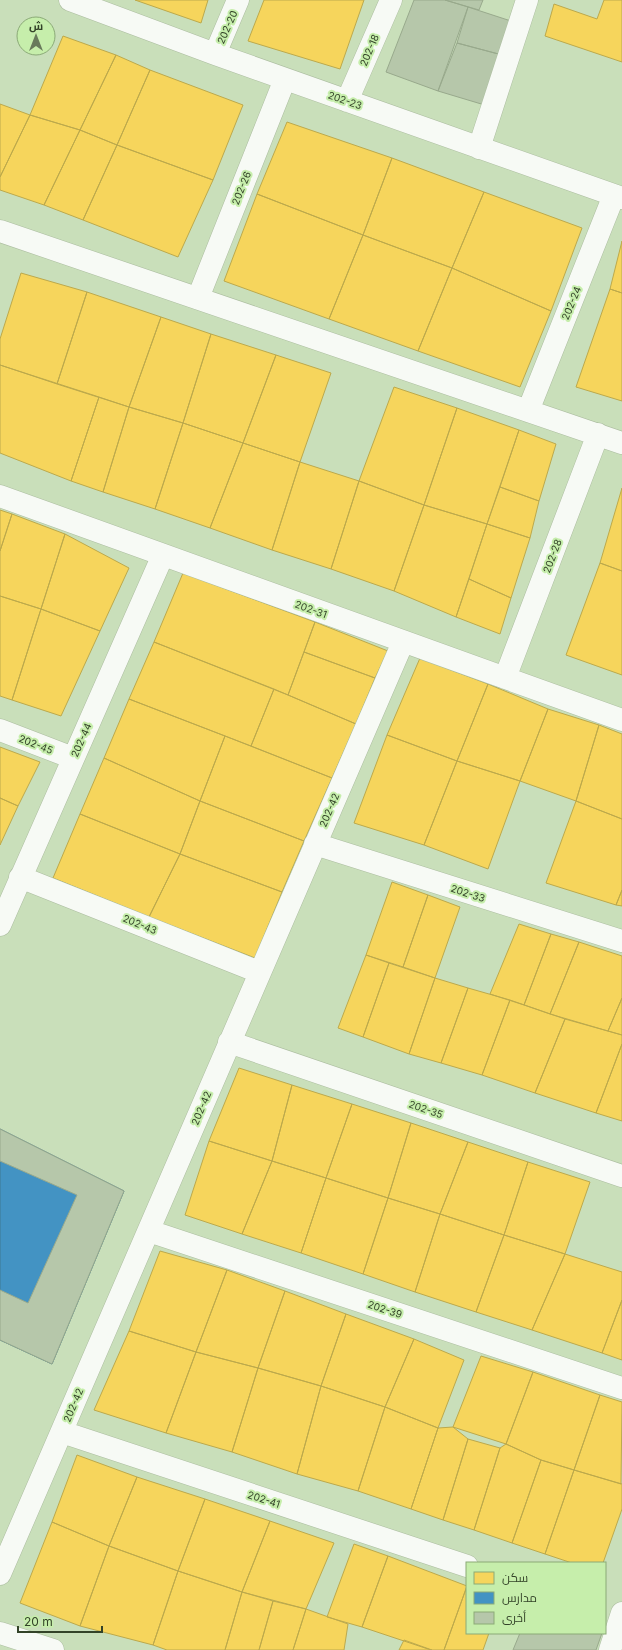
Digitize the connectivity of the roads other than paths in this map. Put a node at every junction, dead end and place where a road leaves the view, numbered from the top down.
1 (70, 0) edge
2 (238, 0) edge
3 (391, 0) edge
4 (527, 0) edge
5 (215, 54) junction
6 (285, 79) junction
7 (347, 101) junction
8 (479, 148) junction
9 (618, 197) edge
10 (1, 233) edge
11 (198, 298) junction
12 (528, 411) junction
13 (598, 434) junction
14 (622, 443) edge
15 (0, 496) edge
16 (163, 556) junction
17 (403, 642) junction
18 (505, 678) junction
19 (622, 720) edge
20 (0, 730) edge
21 (73, 758) junction
22 (315, 844) junction
23 (20, 877) junction
24 (0, 925) edge
25 (622, 941) edge
26 (259, 972) junction
27 (229, 1042) junction
28 (622, 1176) edge
29 (149, 1230) junction
30 (622, 1388) edge
31 (62, 1432) junction
32 (466, 1566) edge
33 (0, 1574) edge
34 (616, 1614) edge
35 (0, 1633) edge
36 (53, 1650) edge
37 (610, 1650) edge

1 - 5 street, 202-23
2 - 5 street, 202-20
3 - 7 street, 202-18
4 - 8 street
5 - 6 street, 202-23
6 - 7 street, 202-23
6 - 11 street, 202-26
7 - 8 street, 202-23
8 - 9 street, 202-23
9 - 12 street, 202-24
10 - 11 street
11 - 12 street
12 - 13 street
13 - 14 street
13 - 18 street, 202-28
15 - 16 street, 202-31
16 - 17 street, 202-31
16 - 21 street, 202-44
17 - 18 street, 202-31
17 - 22 street, 202-42
18 - 19 street, 202-31
20 - 21 street, 202-45
21 - 23 street, 202-44
22 - 25 street, 202-33
22 - 26 street, 202-42
23 - 24 street, 202-44
23 - 26 street, 202-43
26 - 27 street, 202-42
27 - 28 street, 202-35
27 - 29 street, 202-42
29 - 30 street, 202-39
29 - 31 street, 202-42
31 - 32 street, 202-41
31 - 33 street, 202-42
34 - 37 street
35 - 36 street

